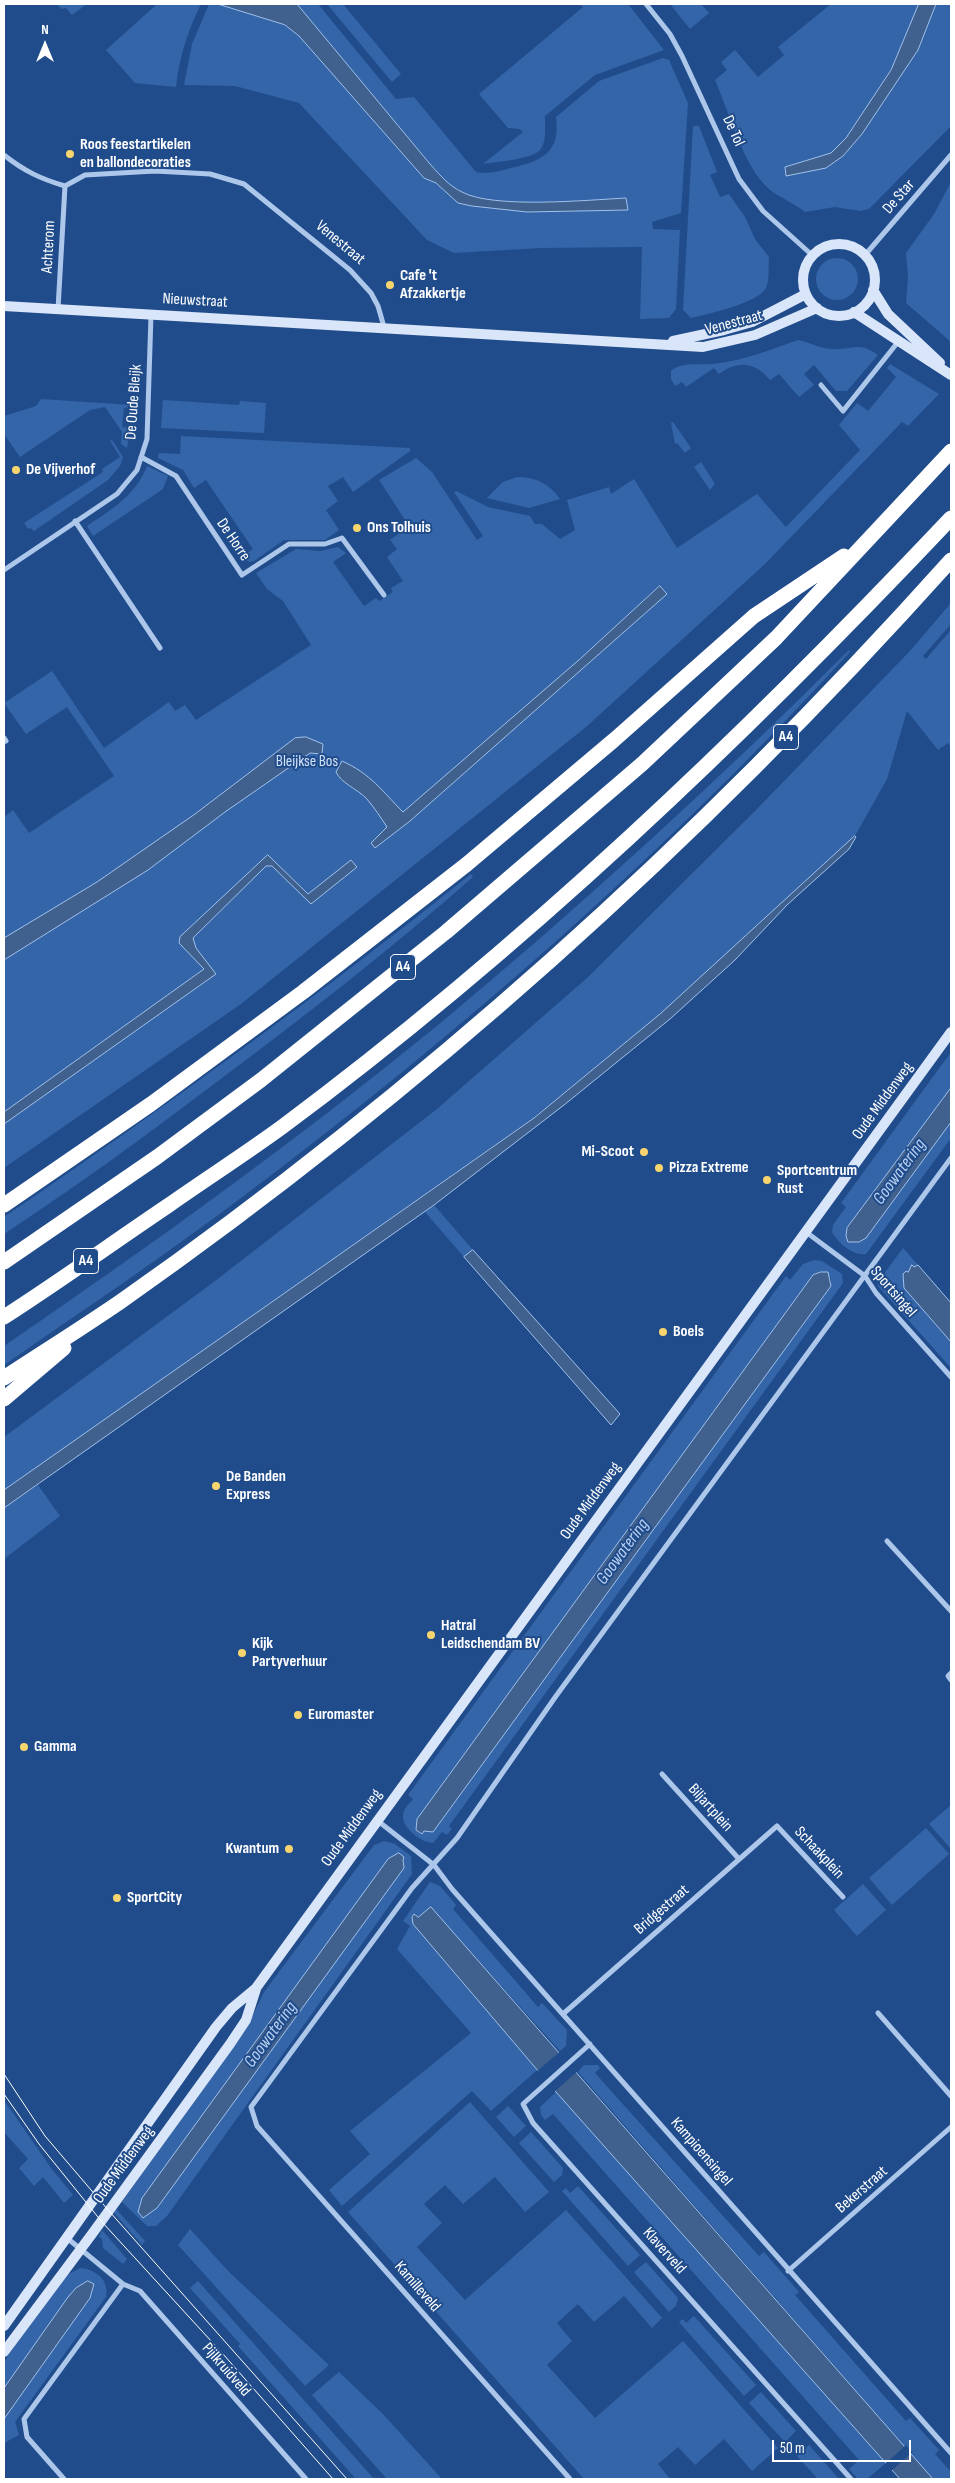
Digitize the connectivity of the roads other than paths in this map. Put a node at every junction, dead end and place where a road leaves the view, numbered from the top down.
1 (646, 4) edge
2 (4, 155) edge
3 (951, 155) edge
4 (65, 186) junction
5 (865, 255) junction
6 (812, 256) junction
7 (873, 290) junction
8 (806, 294) junction
9 (4, 306) edge
10 (816, 308) junction
11 (58, 309) junction
12 (854, 312) junction
13 (151, 314) junction
14 (384, 327) junction
15 (898, 342) junction
16 (655, 344) junction
17 (951, 375) edge
18 (822, 385) dead end
19 (951, 451) edge
20 (141, 458) junction
21 (951, 518) edge
22 (75, 521) junction
23 (864, 542) junction
24 (951, 560) edge
25 (4, 570) edge
26 (384, 595) dead end
27 (160, 648) dead end
28 (951, 1032) edge
29 (951, 1158) edge
30 (4, 1205) edge
31 (806, 1232) junction
32 (4, 1262) edge
33 (865, 1276) junction
34 (119, 1302) junction
35 (4, 1317) edge
36 (951, 1377) edge
37 (4, 1378) edge
38 (4, 1399) edge
39 (887, 1542) dead end
40 (951, 1611) edge
41 (951, 1673) edge
42 (951, 1680) edge
43 (662, 1774) dead end
44 (376, 1820) junction
45 (777, 1826) joint
46 (739, 1859) junction
47 (434, 1865) junction
48 (843, 1897) dead end
49 (256, 1988) junction
50 (878, 2013) dead end
51 (563, 2014) junction
52 (590, 2044) junction
53 (951, 2096) edge
54 (951, 2127) edge
55 (67, 2238) junction
56 (81, 2250) junction
57 (788, 2271) junction
58 (123, 2284) junction
59 (4, 2326) edge
60 (4, 2352) edge
61 (951, 2453) edge
62 (64, 2479) edge
63 (306, 2479) edge
64 (570, 2479) edge
65 (851, 2479) edge

1 - 6 street, De Tol
2 - 4 street
3 - 5 street, De Star
4 - 11 street, Achterom
4 - 14 street, Venestraat
5 - 6 street
5 - 7 street
6 - 8 street
7 - 12 street
7 - 17 street
8 - 10 street
8 - 16 street, Venestraat
9 - 11 street, Nieuwstraat
10 - 12 street
10 - 16 street, Venestraat
11 - 13 street, Nieuwstraat
12 - 15 street
13 - 14 street, Nieuwstraat
13 - 20 street, De Oude Bleijk
14 - 16 street, Venestraat
15 - 17 street
15 - 18 street
19 - 23 highway, A4
20 - 22 street, De Oude Bleijk
20 - 26 street, De Horre
21 - 35 highway, A4
22 - 25 street, De Oude Bleijk
22 - 27 street
23 - 30 highway, A4
23 - 32 highway, A4
24 - 34 highway, A4
28 - 31 street, Oude Middenweg
29 - 33 street
31 - 33 street, Sportsingel
31 - 44 street, Oude Middenweg
33 - 36 street, Sportsingel
33 - 47 street
34 - 37 highway, A4
34 - 38 highway, A4
39 - 40 street
41 - 42 street
43 - 46 street, Biljartplein
44 - 47 street, Kampioensingel
44 - 49 street, Oude Middenweg
45 - 46 street, Bridgestraat
45 - 48 street, Schaakplein
46 - 51 street, Bridgestraat
47 - 51 street, Kampioensingel
47 - 64 street, Kamilleveld
49 - 55 street, Oude Middenweg
49 - 56 street, Oude Middenweg
50 - 53 street
51 - 52 street, Kampioensingel
52 - 57 street, Kampioensingel
52 - 65 street, Klaverveld
54 - 57 street, Bekerstraat
55 - 56 street, Pijlkruidveld
55 - 59 street, Oude Middenweg
56 - 58 street, Pijlkruidveld
56 - 60 street, Oude Middenweg
57 - 61 street, Kampioensingel
58 - 62 street
58 - 63 street, Pijlkruidveld

